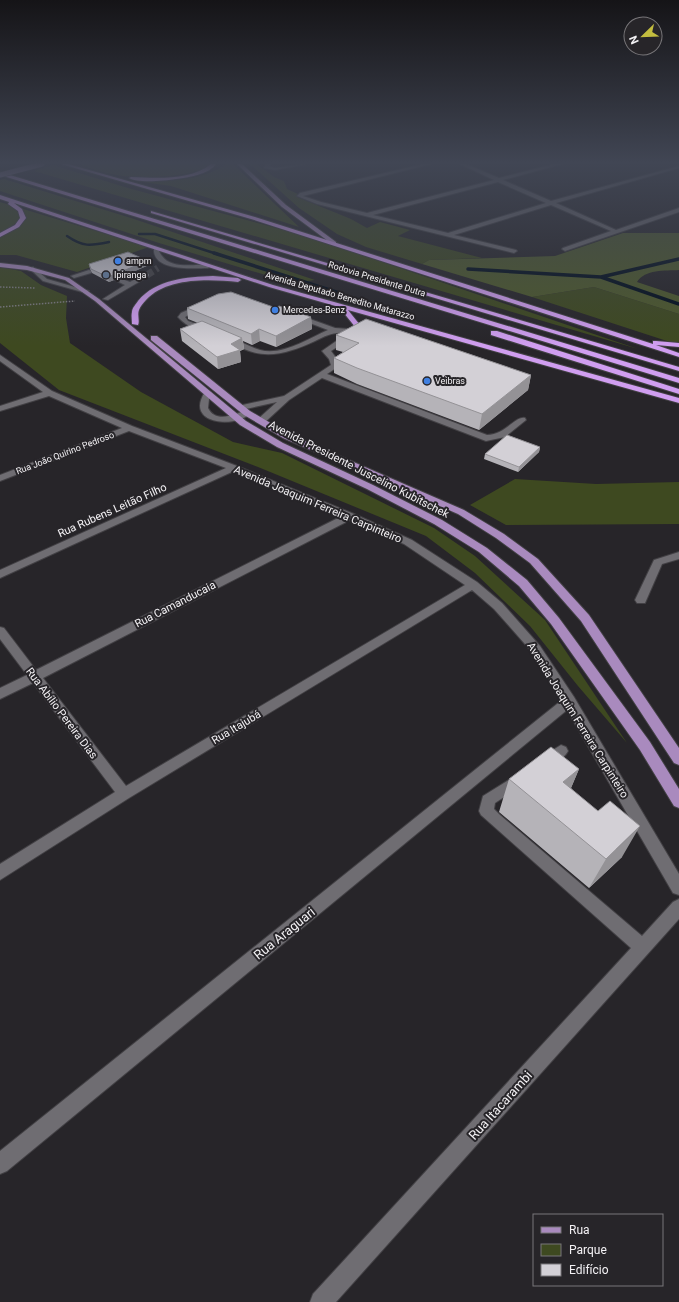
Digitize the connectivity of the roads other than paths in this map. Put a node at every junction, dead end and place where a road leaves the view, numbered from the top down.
1 (17, 225) edge
2 (83, 225) edge
3 (166, 225) edge
4 (199, 225) edge
5 (270, 225) edge
6 (309, 225) edge
7 (408, 225) edge
8 (481, 225) edge
9 (601, 225) edge
10 (634, 225) edge
11 (615, 231) junction
12 (0, 235) edge
13 (449, 235) junction
14 (334, 244) junction
15 (236, 246) junction
16 (156, 249) junction
17 (565, 249) dead end
18 (514, 251) dead end
19 (0, 259) edge
20 (167, 264) junction
21 (0, 265) edge
22 (208, 266) junction
23 (158, 268) tunnel mouth
24 (33, 269) junction
25 (90, 272) edge
26 (147, 275) tunnel mouth
27 (74, 276) junction
28 (117, 279) edge
29 (130, 285) junction
30 (270, 286) junction
31 (86, 291) junction
32 (102, 299) junction
33 (210, 302) edge
34 (341, 306) junction
35 (290, 314) edge
36 (459, 322) dead end
37 (136, 324) junction
38 (409, 324) junction
39 (358, 327) junction
40 (334, 330) junction
41 (349, 331) junction
42 (373, 332) edge
43 (489, 332) dead end
44 (632, 340) junction
45 (679, 345) edge
46 (679, 355) edge
47 (0, 356) edge
48 (679, 369) edge
49 (322, 375) junction
50 (679, 381) edge
51 (679, 392) edge
52 (49, 393) junction
53 (208, 394) junction
54 (286, 398) junction
55 (679, 402) edge
56 (0, 410) edge
57 (244, 410) junction
58 (236, 418) junction
59 (522, 420) dead end
60 (261, 421) junction
61 (129, 428) junction
62 (234, 468) junction
63 (0, 478) edge
64 (350, 516) junction
65 (679, 555) edge
66 (0, 574) edge
67 (473, 585) junction
68 (641, 600) dead end
69 (0, 631) edge
70 (34, 676) junction
71 (0, 694) edge
72 (569, 701) junction
73 (561, 751) dead end
74 (679, 759) edge
75 (124, 794) junction
76 (679, 802) edge
77 (0, 873) edge
78 (679, 888) edge
79 (679, 907) edge
80 (643, 948) junction
81 (0, 1164) edge
82 (321, 1302) edge

1 - 12 highway
2 - 16 highway, Avenida Deputado Benedito Matarazzo
3 - 15 highway, Rodovia Presidente Dutra
4 - 48 highway, Rodovia Presidente Dutra
5 - 14 highway
6 - 14 main road
7 - 13 street
8 - 13 street
9 - 11 street
10 - 11 street
11 - 17 street
13 - 18 street
14 - 44 highway
15 - 36 highway
15 - 50 highway, Rodovia Presidente Dutra
16 - 20 street
16 - 22 highway, Avenida Deputado Benedito Matarazzo
19 - 27 main road, Avenida Presidente Juscelino Kubitschek
20 - 22 street
20 - 23 street
21 - 24 main road, Avenida Presidente Juscelino Kubitschek
22 - 30 highway, Avenida Deputado Benedito Matarazzo
24 - 31 main road, Avenida Presidente Juscelino Kubitschek
24 - 31 street
25 - 27 street
26 - 29 street
27 - 32 main road, Avenida Presidente Juscelino Kubitschek
28 - 29 street
29 - 32 street
30 - 34 highway, Avenida Deputado Benedito Matarazzo
30 - 37 highway
31 - 32 main road, Avenida Presidente Juscelino Kubitschek
32 - 37 main road, Avenida Presidente Juscelino Kubitschek
32 - 53 main road, Avenida Presidente Juscelino Kubitschek
33 - 40 street
34 - 38 highway, Avenida Deputado Benedito Matarazzo
34 - 39 highway
35 - 40 street
37 - 57 main road, Avenida Presidente Juscelino Kubitschek
38 - 39 highway
38 - 55 highway, Avenida Deputado Benedito Matarazzo
39 - 41 street
39 - 42 street
40 - 41 street
41 - 49 street
43 - 51 highway
44 - 45 highway
44 - 46 highway
47 - 52 street, Avenida Joaquim Ferreira Carpinteiro
49 - 54 street
49 - 59 street
52 - 56 street
52 - 61 street, Avenida Joaquim Ferreira Carpinteiro
53 - 58 main road, Avenida Presidente Juscelino Kubitschek
53 - 58 street
54 - 57 street
54 - 60 street
57 - 58 street
57 - 60 main road, Avenida Presidente Juscelino Kubitschek
58 - 76 main road, Avenida Presidente Juscelino Kubitschek
60 - 74 main road, Avenida Presidente Juscelino Kubitschek
61 - 62 street, Avenida Joaquim Ferreira Carpinteiro
61 - 63 street, Rua João Quirino Pedroso
62 - 64 street, Avenida Joaquim Ferreira Carpinteiro
62 - 66 street, Rua Rubens Leitão Filho
64 - 67 street, Avenida Joaquim Ferreira Carpinteiro
64 - 70 street, Rua Camanducaia
65 - 68 street
67 - 72 street, Avenida Joaquim Ferreira Carpinteiro
67 - 75 street, Rua Itajubá
69 - 70 street, Rua Abílio Pereira Dias
70 - 71 street, Rua Camanducaia
70 - 75 street, Rua Abílio Pereira Dias
72 - 78 street, Avenida Joaquim Ferreira Carpinteiro
72 - 81 street, Rua Araguari
73 - 80 street
75 - 77 street, Rua Itajubá
79 - 80 street, Rua Itacarambi
80 - 82 street, Rua Itacarambi

